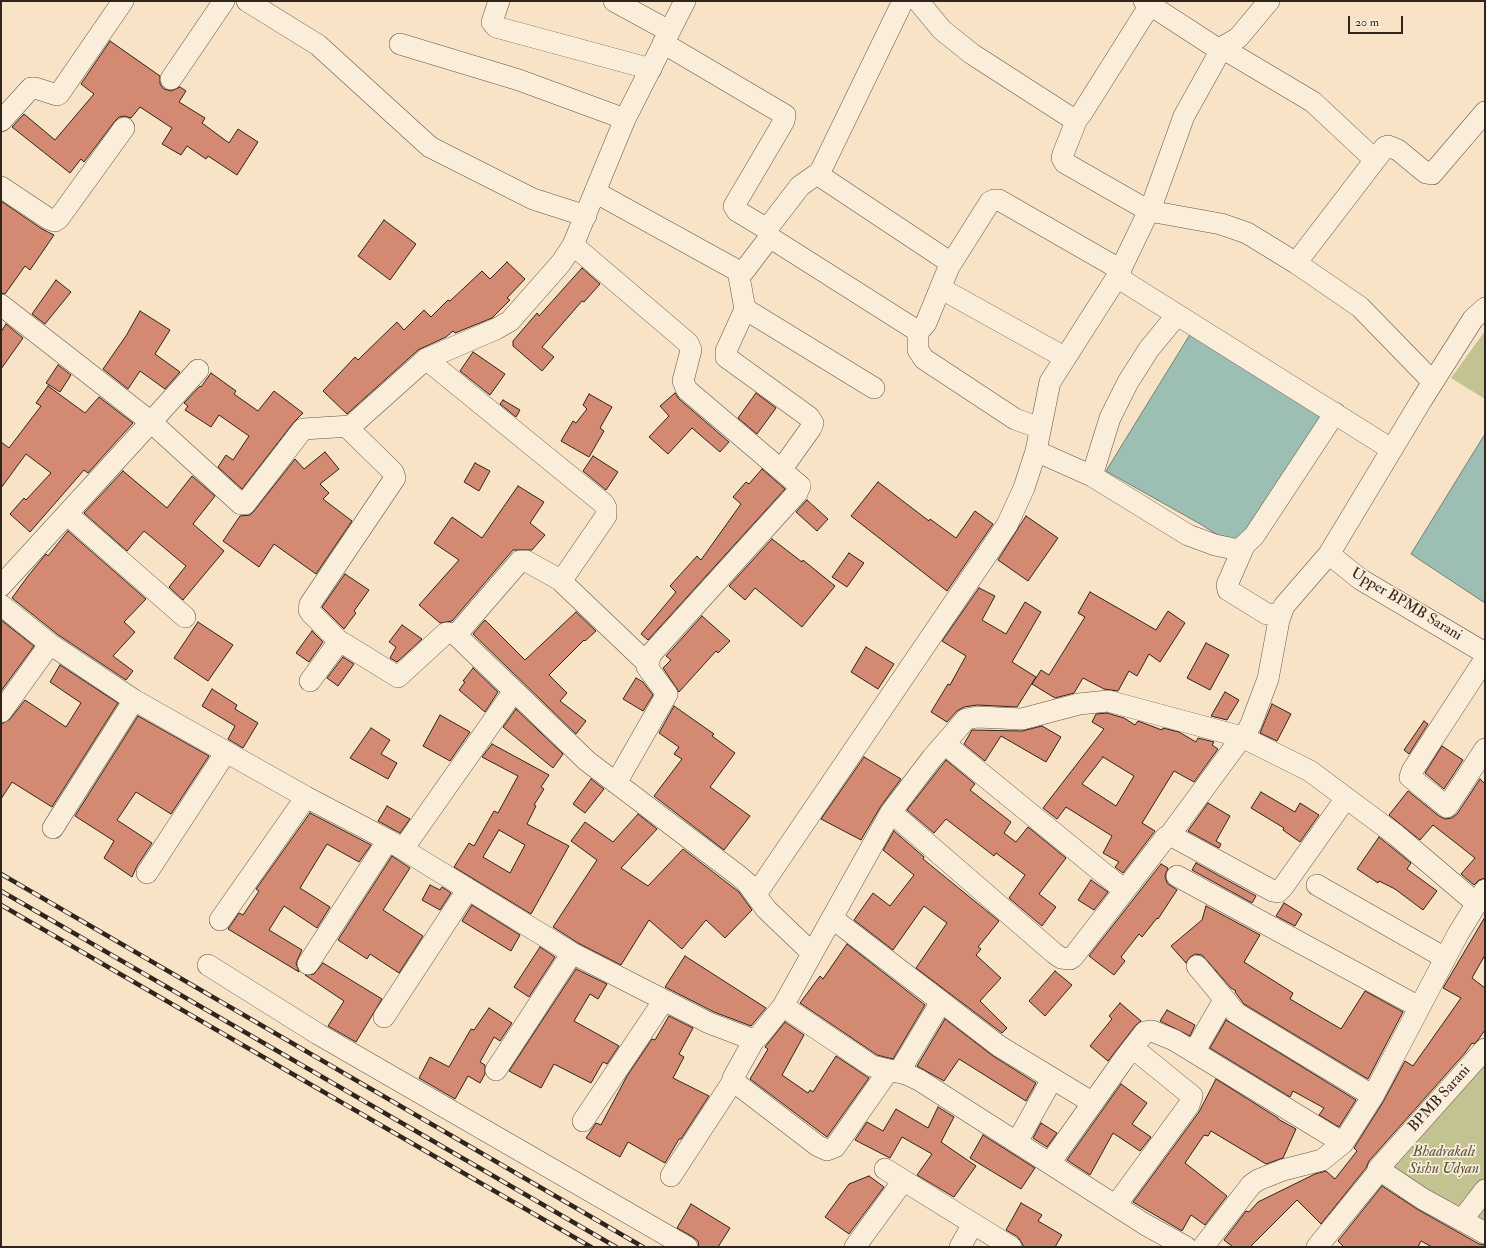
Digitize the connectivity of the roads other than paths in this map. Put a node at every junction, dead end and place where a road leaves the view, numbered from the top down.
1 (123, 1) edge
2 (224, 1) edge
3 (247, 1) edge
4 (499, 1) edge
5 (614, 1) edge
6 (685, 1) edge
7 (903, 1) edge
8 (918, 1) edge
9 (1269, 1) edge
10 (1147, 3) edge
11 (274, 8) edge
12 (666, 37) junction
13 (400, 44) dead end
14 (1220, 49) junction
15 (651, 68) junction
16 (171, 79) dead end
17 (1485, 112) edge
18 (625, 119) junction
19 (1077, 119) junction
20 (1, 121) edge
21 (124, 128) dead end
22 (1375, 160) junction
23 (817, 174) junction
24 (1, 188) edge
25 (595, 192) junction
26 (1149, 210) junction
27 (586, 216) junction
28 (573, 245) junction
29 (951, 263) junction
30 (1296, 263) junction
31 (738, 271) junction
32 (1119, 273) junction
33 (940, 288) junction
34 (1, 305) edge
35 (1485, 308) edge
36 (745, 309) junction
37 (1177, 315) junction
38 (918, 330) junction
39 (1064, 357) junction
40 (426, 359) junction
41 (198, 370) dead end
42 (1433, 382) junction
43 (874, 388) dead end
44 (1335, 413) junction
45 (151, 422) junction
46 (347, 427) junction
47 (1040, 428) junction
48 (1391, 449) junction
49 (1036, 451) junction
50 (781, 470) junction
51 (1092, 476) junction
52 (68, 515) junction
53 (1244, 546) junction
54 (1329, 554) junction
55 (562, 581) junction
56 (1, 586) edge
57 (1, 605) edge
58 (1280, 614) junction
59 (185, 617) dead end
60 (456, 635) junction
61 (340, 642) junction
62 (50, 644) junction
63 (1485, 653) edge
64 (1485, 659) edge
65 (647, 663) junction
66 (310, 680) dead end
67 (514, 691) junction
68 (134, 700) junction
69 (1, 712) edge
70 (1242, 737) junction
71 (945, 744) junction
72 (1485, 749) edge
73 (226, 752) junction
74 (616, 783) junction
75 (306, 797) junction
76 (1346, 798) junction
77 (891, 812) junction
78 (53, 828) dead end
79 (1169, 836) junction
80 (396, 845) junction
81 (147, 873) dead end
82 (1177, 876) dead end
83 (1317, 885) dead end
84 (468, 889) junction
85 (1124, 890) junction
86 (756, 894) junction
87 (1481, 896) edge
88 (832, 918) junction
89 (220, 920) dead end
90 (572, 953) junction
91 (812, 953) junction
92 (1445, 958) junction
93 (308, 964) dead end
94 (208, 965) dead end
95 (1197, 966) dead end
96 (664, 1000) junction
97 (1224, 1000) junction
98 (941, 1002) junction
99 (783, 1006) junction
100 (1419, 1007) junction
101 (384, 1017) dead end
102 (754, 1040) junction
103 (1133, 1048) junction
104 (1485, 1049) edge
105 (1194, 1052) junction
106 (496, 1070) dead end
107 (894, 1071) junction
108 (1052, 1079) junction
109 (733, 1081) junction
110 (1373, 1096) junction
111 (1092, 1103) junction
112 (583, 1121) dead end
113 (1017, 1142) junction
114 (1343, 1143) junction
115 (1050, 1163) junction
116 (885, 1169) dead end
117 (1379, 1169) junction
118 (671, 1176) dead end
119 (903, 1180) junction
120 (1485, 1190) edge
121 (1116, 1205) junction
122 (1462, 1220) junction
123 (973, 1224) junction
124 (1485, 1233) edge
125 (687, 1247) edge
126 (855, 1247) edge
127 (960, 1247) edge
128 (1011, 1247) edge
129 (1186, 1247) edge
130 (1203, 1247) edge
131 (1317, 1247) edge

1 - 20 street
2 - 16 street
3 - 11 street
4 - 15 street
5 - 12 street
6 - 12 street
7 - 23 street
8 - 19 street
9 - 14 street
10 - 14 street
10 - 19 street
11 - 27 street
12 - 15 street
12 - 23 street
13 - 18 street
14 - 22 street
14 - 26 street
15 - 18 street
17 - 22 street
18 - 25 street
19 - 26 street
21 - 24 street
22 - 30 street
23 - 29 street
25 - 27 street
25 - 31 street
26 - 30 street
26 - 32 street
27 - 28 street
28 - 40 street
28 - 50 street
29 - 32 street
29 - 33 street
30 - 42 street
31 - 36 street
31 - 38 street
32 - 37 street
32 - 39 street
33 - 38 street
33 - 39 street
34 - 45 street
35 - 42 street
36 - 43 street
36 - 50 street
37 - 44 street
37 - 51 street
38 - 47 street
39 - 47 street
40 - 46 street
40 - 55 street
41 - 45 street
42 - 48 street
44 - 48 street
44 - 53 street
45 - 46 street
45 - 52 street
46 - 61 street
47 - 49 street
48 - 54 street
49 - 51 street
49 - 86 street
50 - 65 street
51 - 53 street
52 - 56 street
52 - 59 street
53 - 58 street
54 - 58 street
54 - 63 street, Upper BPMB Sarani
55 - 60 street
55 - 65 street
57 - 62 street
58 - 70 street
60 - 61 street
60 - 67 street
61 - 66 street
62 - 68 street
62 - 69 street
64 - 72 street
65 - 74 street
67 - 74 street
67 - 80 street
68 - 73 street
68 - 78 street
70 - 71 street
70 - 76 street
70 - 79 street
71 - 77 street
71 - 85 street
73 - 75 street
73 - 81 street
74 - 86 street
75 - 80 street
75 - 89 street
76 - 79 street
76 - 87 street
77 - 85 street
77 - 88 street
79 - 85 street
80 - 84 street
80 - 93 street
82 - 100 street
83 - 92 street
84 - 90 street
84 - 101 street
86 - 91 street
87 - 92 street
88 - 91 street
88 - 98 street
90 - 96 street
90 - 106 street
91 - 99 street
92 - 100 street
94 - 125 street
95 - 97 street
96 - 102 street
96 - 112 street
97 - 105 street
97 - 110 street
98 - 107 street
98 - 108 street
99 - 102 street
99 - 107 street
100 - 110 street
102 - 109 street
103 - 105 street
103 - 111 street
103 - 121 street
104 - 117 street, BPMB Sarani
105 - 114 street
107 - 109 street
107 - 113 street
108 - 111 street
108 - 113 street
109 - 118 street
110 - 114 street
111 - 115 street
113 - 115 street
114 - 130 street
115 - 121 street
116 - 119 street
117 - 122 street
117 - 131 street, BPMB Sarani
119 - 123 street
119 - 126 street
120 - 122 street
121 - 129 street
122 - 124 street
123 - 127 street
123 - 128 street

